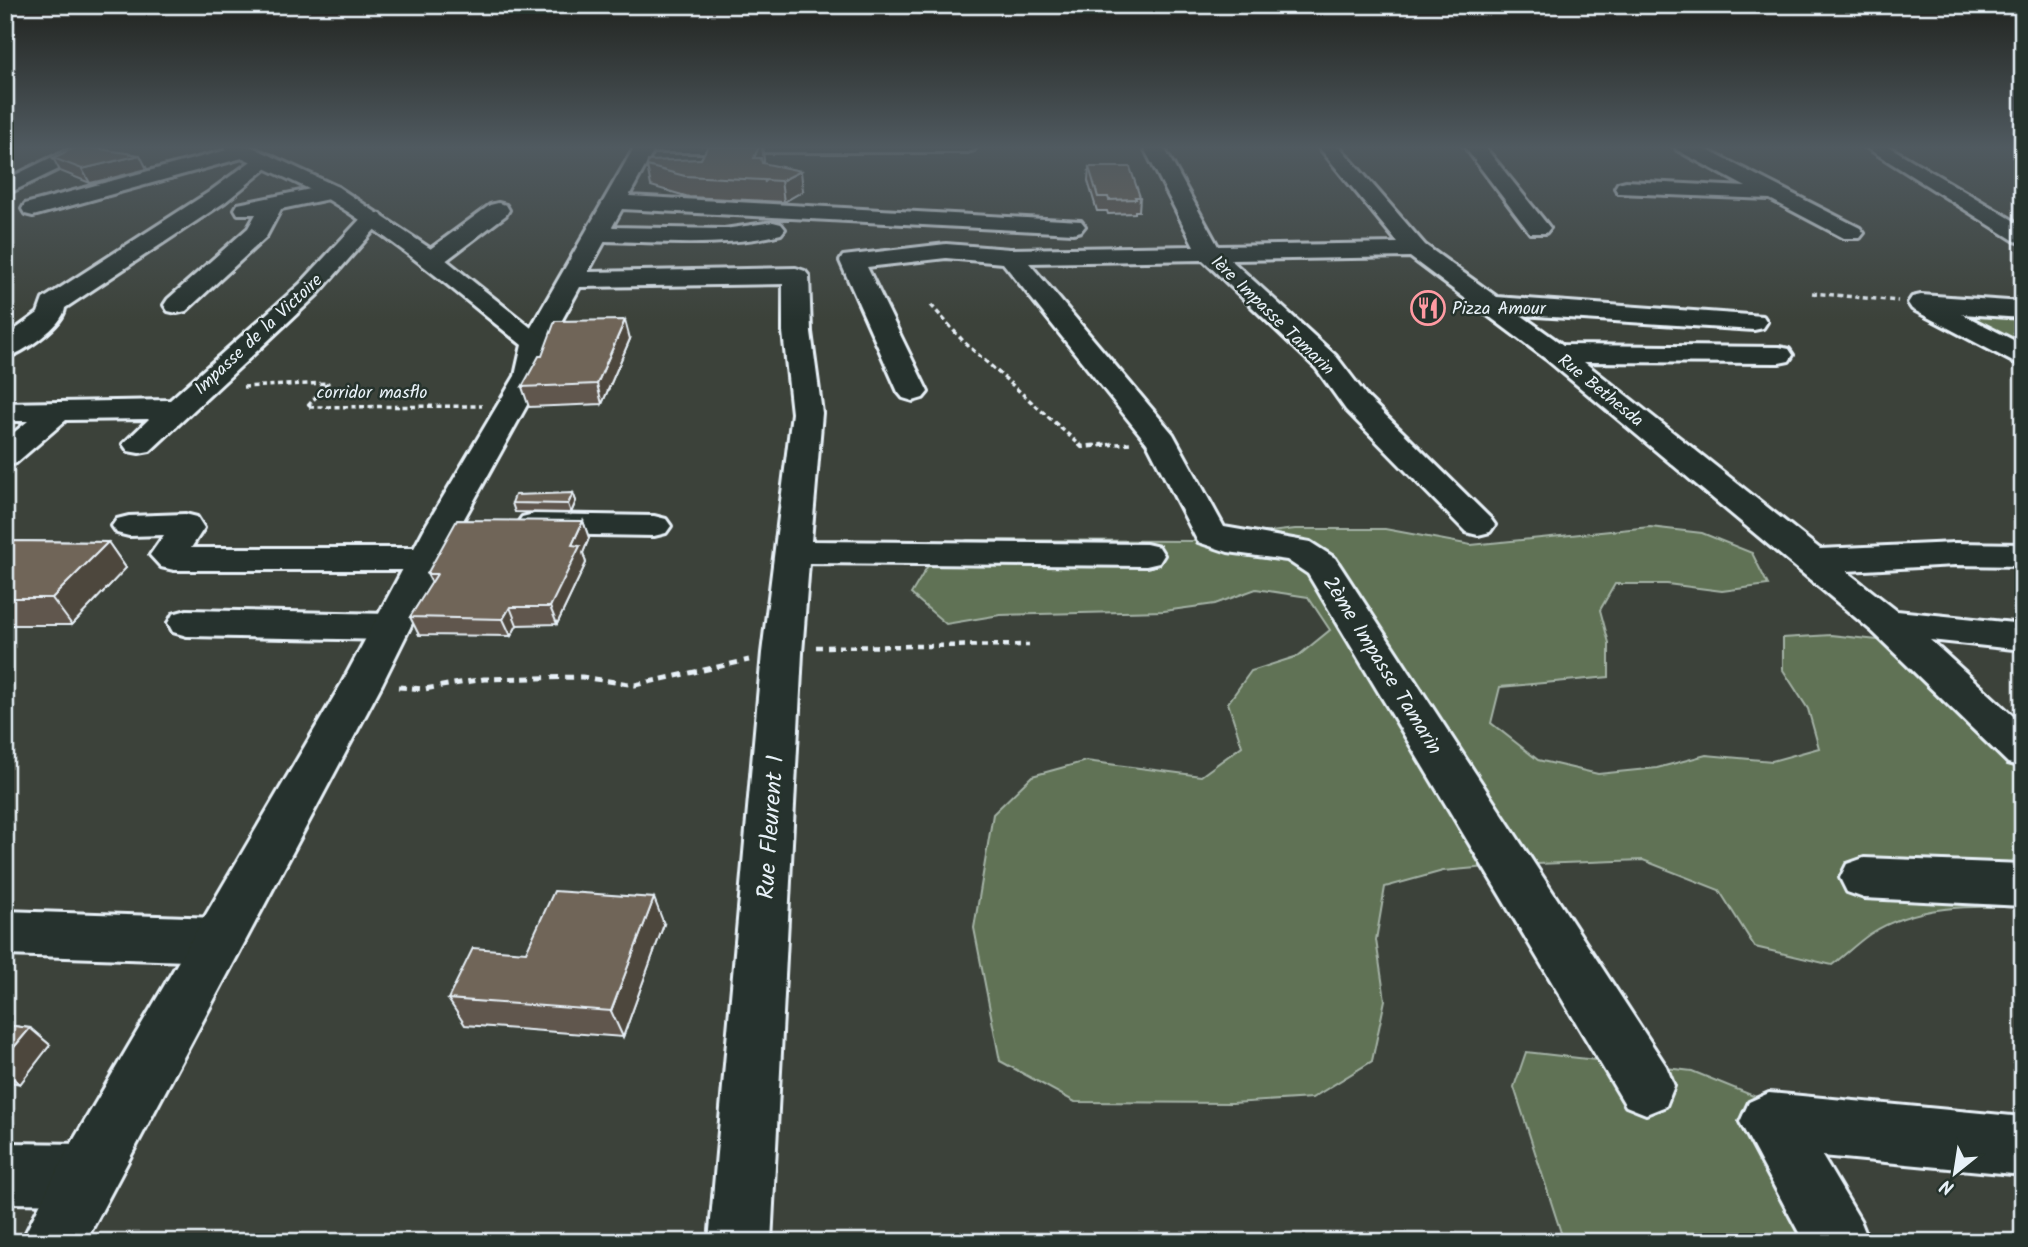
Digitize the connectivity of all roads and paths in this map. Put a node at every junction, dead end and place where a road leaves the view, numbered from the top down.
1 (51, 204) edge
2 (206, 204) edge
3 (279, 204) edge
4 (349, 204) edge
5 (612, 204) edge
6 (655, 204) edge
7 (1184, 204) edge
8 (1377, 204) edge
9 (1519, 204) edge
10 (1797, 204) edge
11 (1970, 204) edge
12 (271, 206) junction
13 (33, 209) dead end
14 (498, 210) dead end
15 (221, 212) dead end
16 (373, 219) junction
17 (1073, 226) dead end
18 (1538, 228) dead end
19 (773, 229) dead end
20 (1852, 233) dead end
21 (2023, 236) edge
22 (591, 242) junction
23 (706, 248) dead end
24 (1416, 250) junction
25 (1210, 254) junction
26 (1010, 256) junction
27 (432, 260) junction
28 (570, 280) junction
29 (1812, 293) dead end
30 (1922, 303) junction
31 (177, 305) dead end
32 (931, 305) dead end
33 (1492, 305) junction
34 (2023, 310) edge
35 (1754, 323) dead end
36 (536, 343) junction
37 (5, 350) edge
38 (1556, 353) junction
39 (1779, 355) dead end
40 (2023, 356) edge
41 (200, 388) junction
42 (913, 392) dead end
43 (510, 406) junction
44 (177, 409) junction
45 (58, 411) junction
46 (5, 412) edge
47 (1162, 441) junction
48 (139, 444) dead end
49 (5, 456) edge
50 (444, 524) junction
51 (1478, 525) dead end
52 (129, 526) dead end
53 (654, 526) dead end
54 (791, 552) junction
55 (1146, 555) dead end
56 (2023, 555) edge
57 (426, 559) junction
58 (1811, 561) junction
59 (1887, 622) junction
60 (187, 623) dead end
61 (391, 627) junction
62 (2023, 637) edge
63 (1029, 645) dead end
64 (782, 653) junction
65 (362, 684) junction
66 (2023, 751) edge
67 (1864, 878) dead end
68 (2023, 885) edge
69 (5, 933) edge
70 (218, 940) junction
71 (1646, 1086) dead end
72 (2023, 1146) edge
73 (5, 1173) edge
74 (87, 1174) junction
75 (52, 1242) edge
76 (740, 1242) edge
77 (1838, 1242) edge

1 - 13 street
2 - 37 street
3 - 12 street
4 - 16 street
5 - 22 street
6 - 17 street
7 - 25 street, 1ère Impasse Tamarin
8 - 24 street, Rue Bethesda
9 - 18 street
10 - 20 street
11 - 21 street
12 - 15 street
12 - 31 street
14 - 27 street
16 - 27 street
16 - 41 street, Impasse de la Victoire
19 - 22 street
22 - 23 street
22 - 28 street
24 - 25 street
24 - 33 street, Rue Bethesda
25 - 26 street
25 - 51 street, 1ère Impasse Tamarin
26 - 42 street
26 - 47 street, 2ème Impasse Tamarin
27 - 36 street
28 - 36 street
28 - 54 street, Rue Fleurent 1
29 - 30 path
30 - 34 street
30 - 40 street
32 - 47 path
33 - 35 street
33 - 38 street, Rue Bethesda
36 - 43 street
38 - 39 street
38 - 58 street, Rue Bethesda
41 - 43 path, corridor masflo
41 - 44 street, Impasse de la Victoire
43 - 50 street
44 - 45 street
44 - 48 street, Impasse de la Victoire
45 - 46 street
45 - 49 street
47 - 71 street, 2ème Impasse Tamarin
50 - 53 street
50 - 57 street
52 - 57 street
54 - 55 street
54 - 64 street, Rue Fleurent 1
56 - 58 street
57 - 61 street
58 - 59 street, Rue Bethesda
59 - 62 street
59 - 66 street, Rue Bethesda
60 - 61 street
61 - 65 street
63 - 64 path
64 - 65 path
64 - 76 street, Rue Fleurent 1
65 - 70 street
67 - 68 street
69 - 70 street
70 - 74 street
72 - 77 street
73 - 74 street
74 - 75 street

